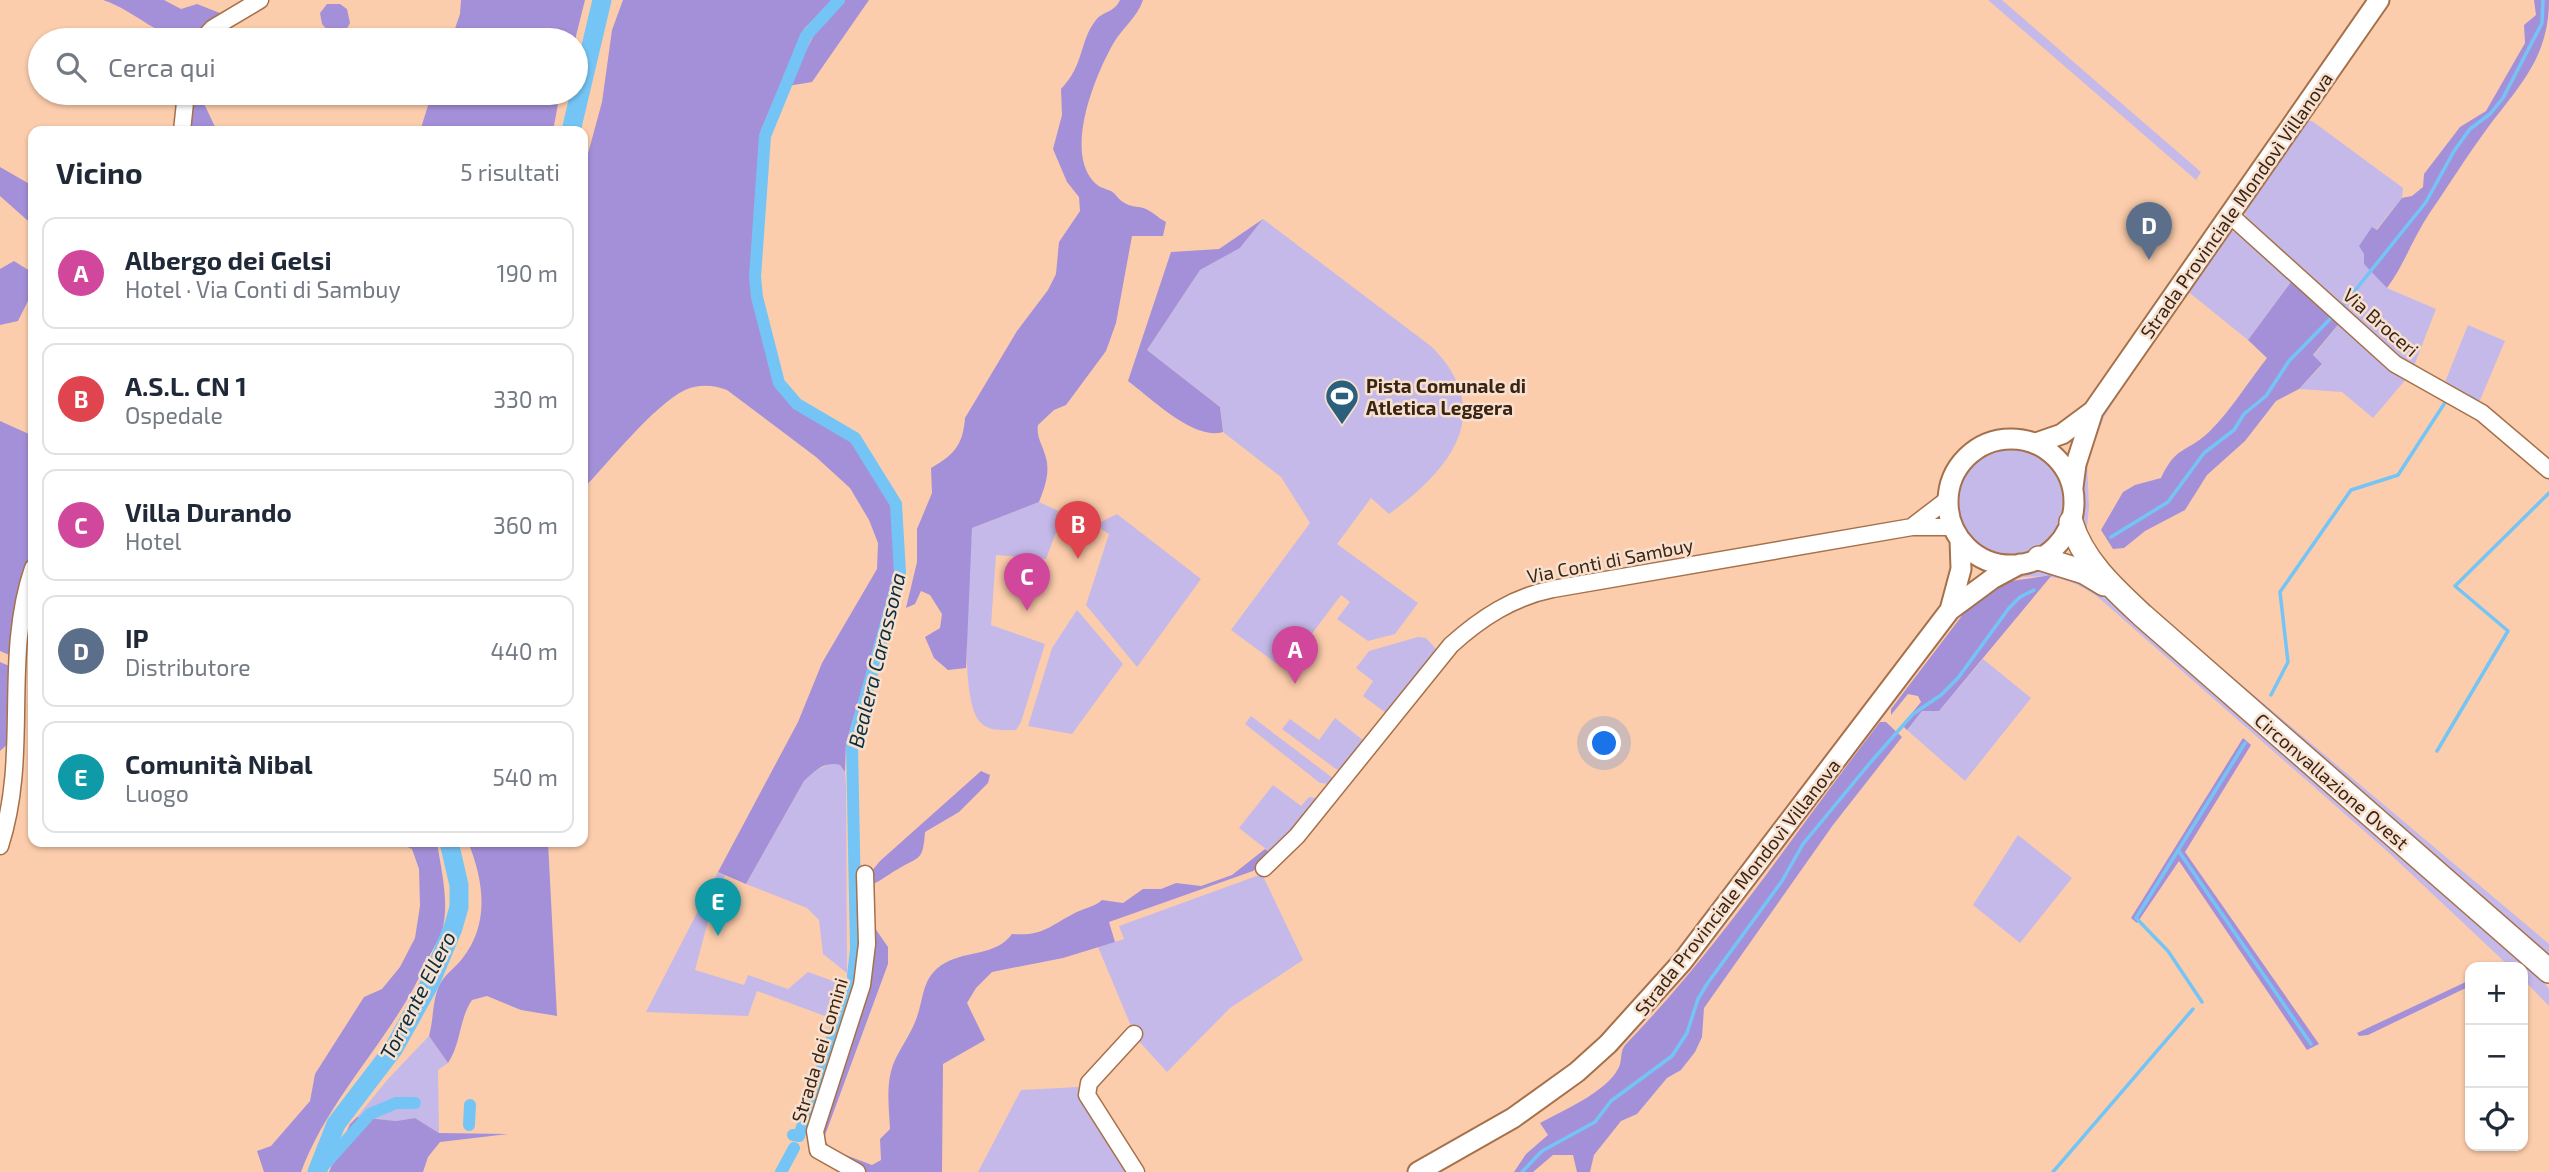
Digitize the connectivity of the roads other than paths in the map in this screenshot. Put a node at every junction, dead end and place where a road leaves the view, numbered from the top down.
1 (260, 0) edge
2 (2379, 0) edge
3 (213, 28) edge
4 (185, 105) edge
5 (183, 126) edge
6 (2230, 215) junction
7 (2093, 411) junction
8 (2036, 443) junction
9 (2549, 470) edge
10 (2073, 487) junction
11 (1948, 499) junction
12 (2071, 522) junction
13 (1912, 527) junction
14 (1957, 533) junction
15 (2029, 561) junction
16 (28, 585) edge
17 (2115, 590) junction
18 (1950, 610) junction
19 (0, 846) edge
20 (1264, 868) dead end
21 (865, 874) dead end
22 (2549, 971) edge
23 (1134, 1034) dead end
24 (857, 1172) edge
25 (1136, 1172) edge
26 (1418, 1172) edge

1 - 3 street
2 - 6 main road, Strada Provinciale Mondovì Villanova
4 - 5 street
6 - 7 main road, Strada Provinciale Mondovì Villanova
6 - 9 street, Via Broceri
7 - 8 main road, Strada Provinciale Mondovì Villanova
7 - 10 main road, Strada Provinciale Mondovì Villanova
8 - 10 main road
8 - 11 main road
10 - 12 main road
11 - 13 street, Via Conti di Sambuy
11 - 14 main road
12 - 15 main road
12 - 17 highway
13 - 14 street, Via Conti di Sambuy
13 - 20 street, Via Conti di Sambuy
14 - 15 main road
14 - 18 main road, Strada Provinciale Mondovì Villanova
15 - 17 highway
15 - 18 main road, Strada Provinciale Mondovì Villanova
16 - 19 street
17 - 22 highway, Circonvallazione Ovest
18 - 26 main road, Strada Provinciale Mondovì Villanova
21 - 24 street, Strada dei Comini
23 - 25 street

